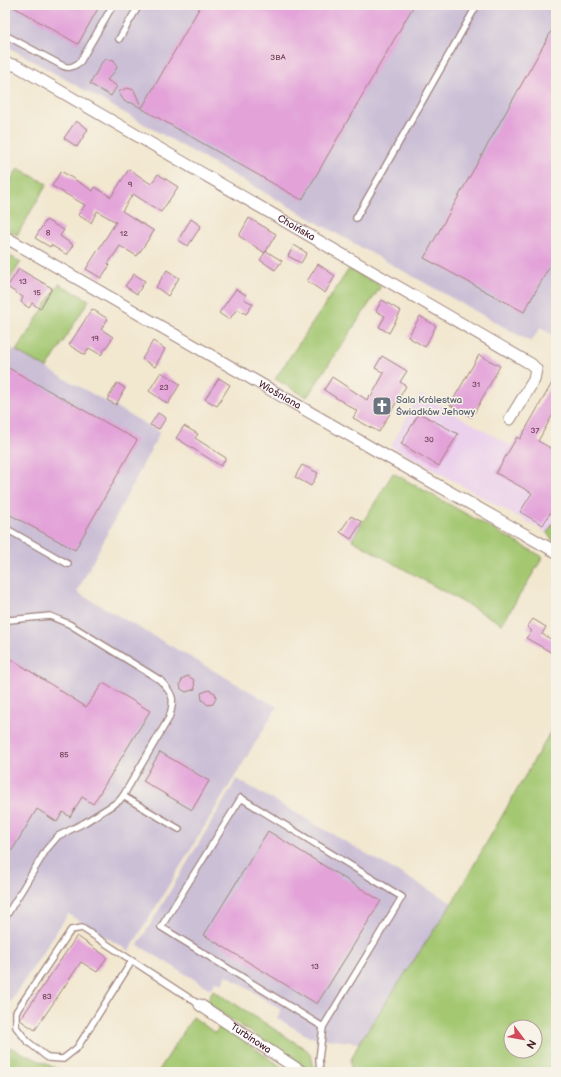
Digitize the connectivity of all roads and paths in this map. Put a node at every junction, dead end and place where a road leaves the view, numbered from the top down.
1 (113, 5) edge
2 (139, 5) edge
3 (477, 5) edge
4 (5, 34) edge
5 (119, 40) dead end
6 (5, 63) edge
7 (356, 218) dead end
8 (5, 237) edge
9 (510, 419) dead end
10 (5, 528) edge
11 (556, 552) edge
12 (68, 564) dead end
13 (5, 617) edge
14 (123, 796) junction
15 (179, 829) dead end
16 (5, 918) edge
17 (132, 961) junction
18 (200, 1005) joint
19 (323, 1027) junction
20 (302, 1072) edge
21 (320, 1072) edge

1 - 4 lane
2 - 5 lane
3 - 7 lane
6 - 9 street, Choińska
8 - 11 street, Wiośniana
10 - 12 lane
13 - 14 lane
14 - 15 lane
14 - 16 lane
17 - 17 lane
17 - 18 lane
18 - 20 street, Turbinowa
19 - 19 lane
19 - 21 lane

